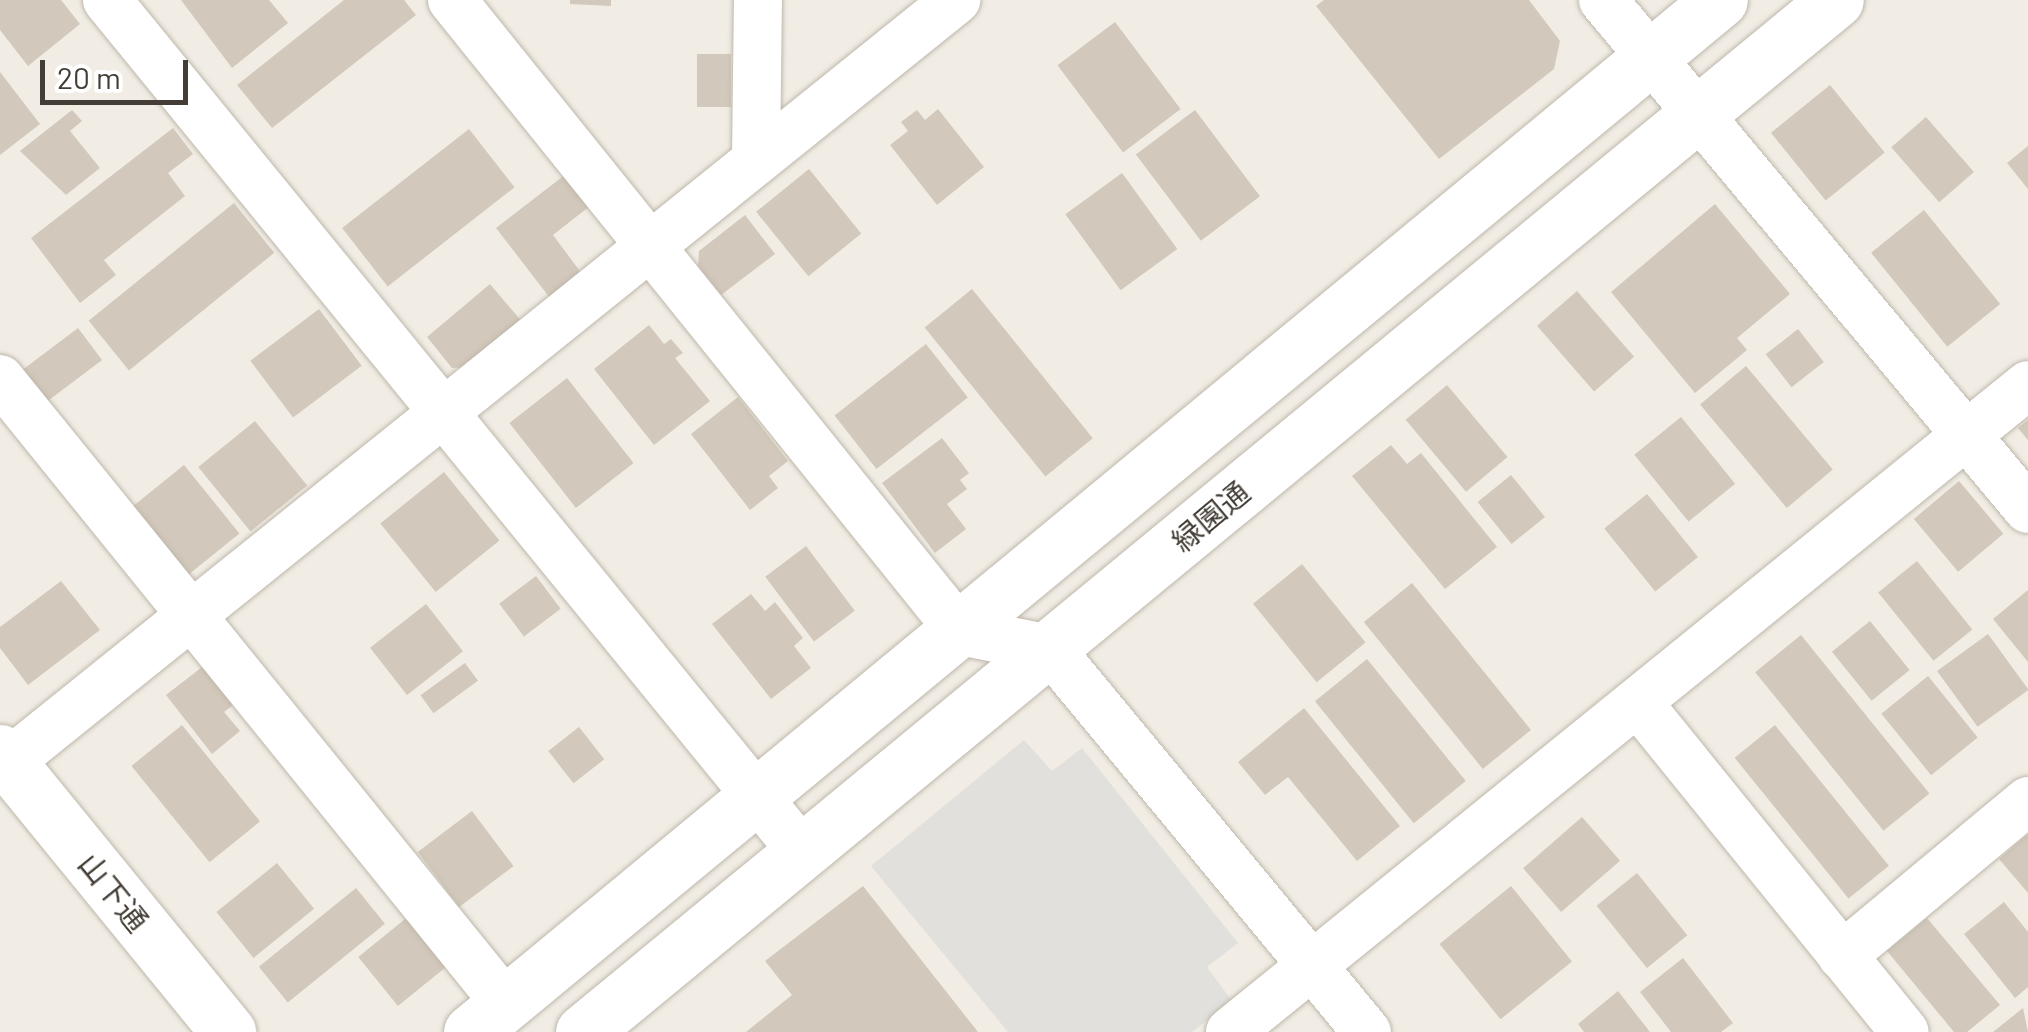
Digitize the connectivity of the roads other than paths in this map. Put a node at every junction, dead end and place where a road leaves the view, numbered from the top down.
1 (108, 0) edge
2 (452, 0) edge
3 (758, 0) edge
4 (956, 0) edge
5 (1604, 0) edge
6 (1720, 0) edge
7 (1836, 0) edge
8 (1652, 56) junction
9 (1695, 112) junction
10 (756, 159) junction
11 (647, 246) junction
12 (0, 379) edge
13 (2028, 385) edge
14 (446, 412) junction
15 (1968, 435) junction
16 (2028, 509) edge
17 (190, 619) junction
18 (960, 631) junction
19 (1050, 649) junction
20 (1639, 704) junction
21 (4, 757) edge
22 (758, 795) junction
23 (2028, 801) edge
24 (802, 852) junction
25 (1842, 956) junction
26 (1312, 966) junction
27 (488, 1018) edge
28 (228, 1032) edge
29 (582, 1032) edge
30 (1230, 1032) edge
31 (1367, 1032) edge
32 (1905, 1032) edge

1 - 14 street
2 - 11 street
3 - 10 street
4 - 10 street
5 - 8 street
6 - 8 street
7 - 9 street, 緑園通
8 - 9 street
8 - 18 street
9 - 15 street
9 - 19 street, 緑園通
10 - 11 street
11 - 14 street
11 - 18 street
12 - 17 street
13 - 15 street
14 - 17 street
14 - 22 street
15 - 16 street
15 - 20 street
17 - 21 street
17 - 27 street
18 - 19 street
18 - 22 street
19 - 24 street, 緑園通
19 - 26 street
20 - 25 street
20 - 26 street
21 - 28 street, 山下通
22 - 24 street
22 - 27 street
23 - 25 street
24 - 29 street, 緑園通
25 - 32 street
26 - 30 street
26 - 31 street

